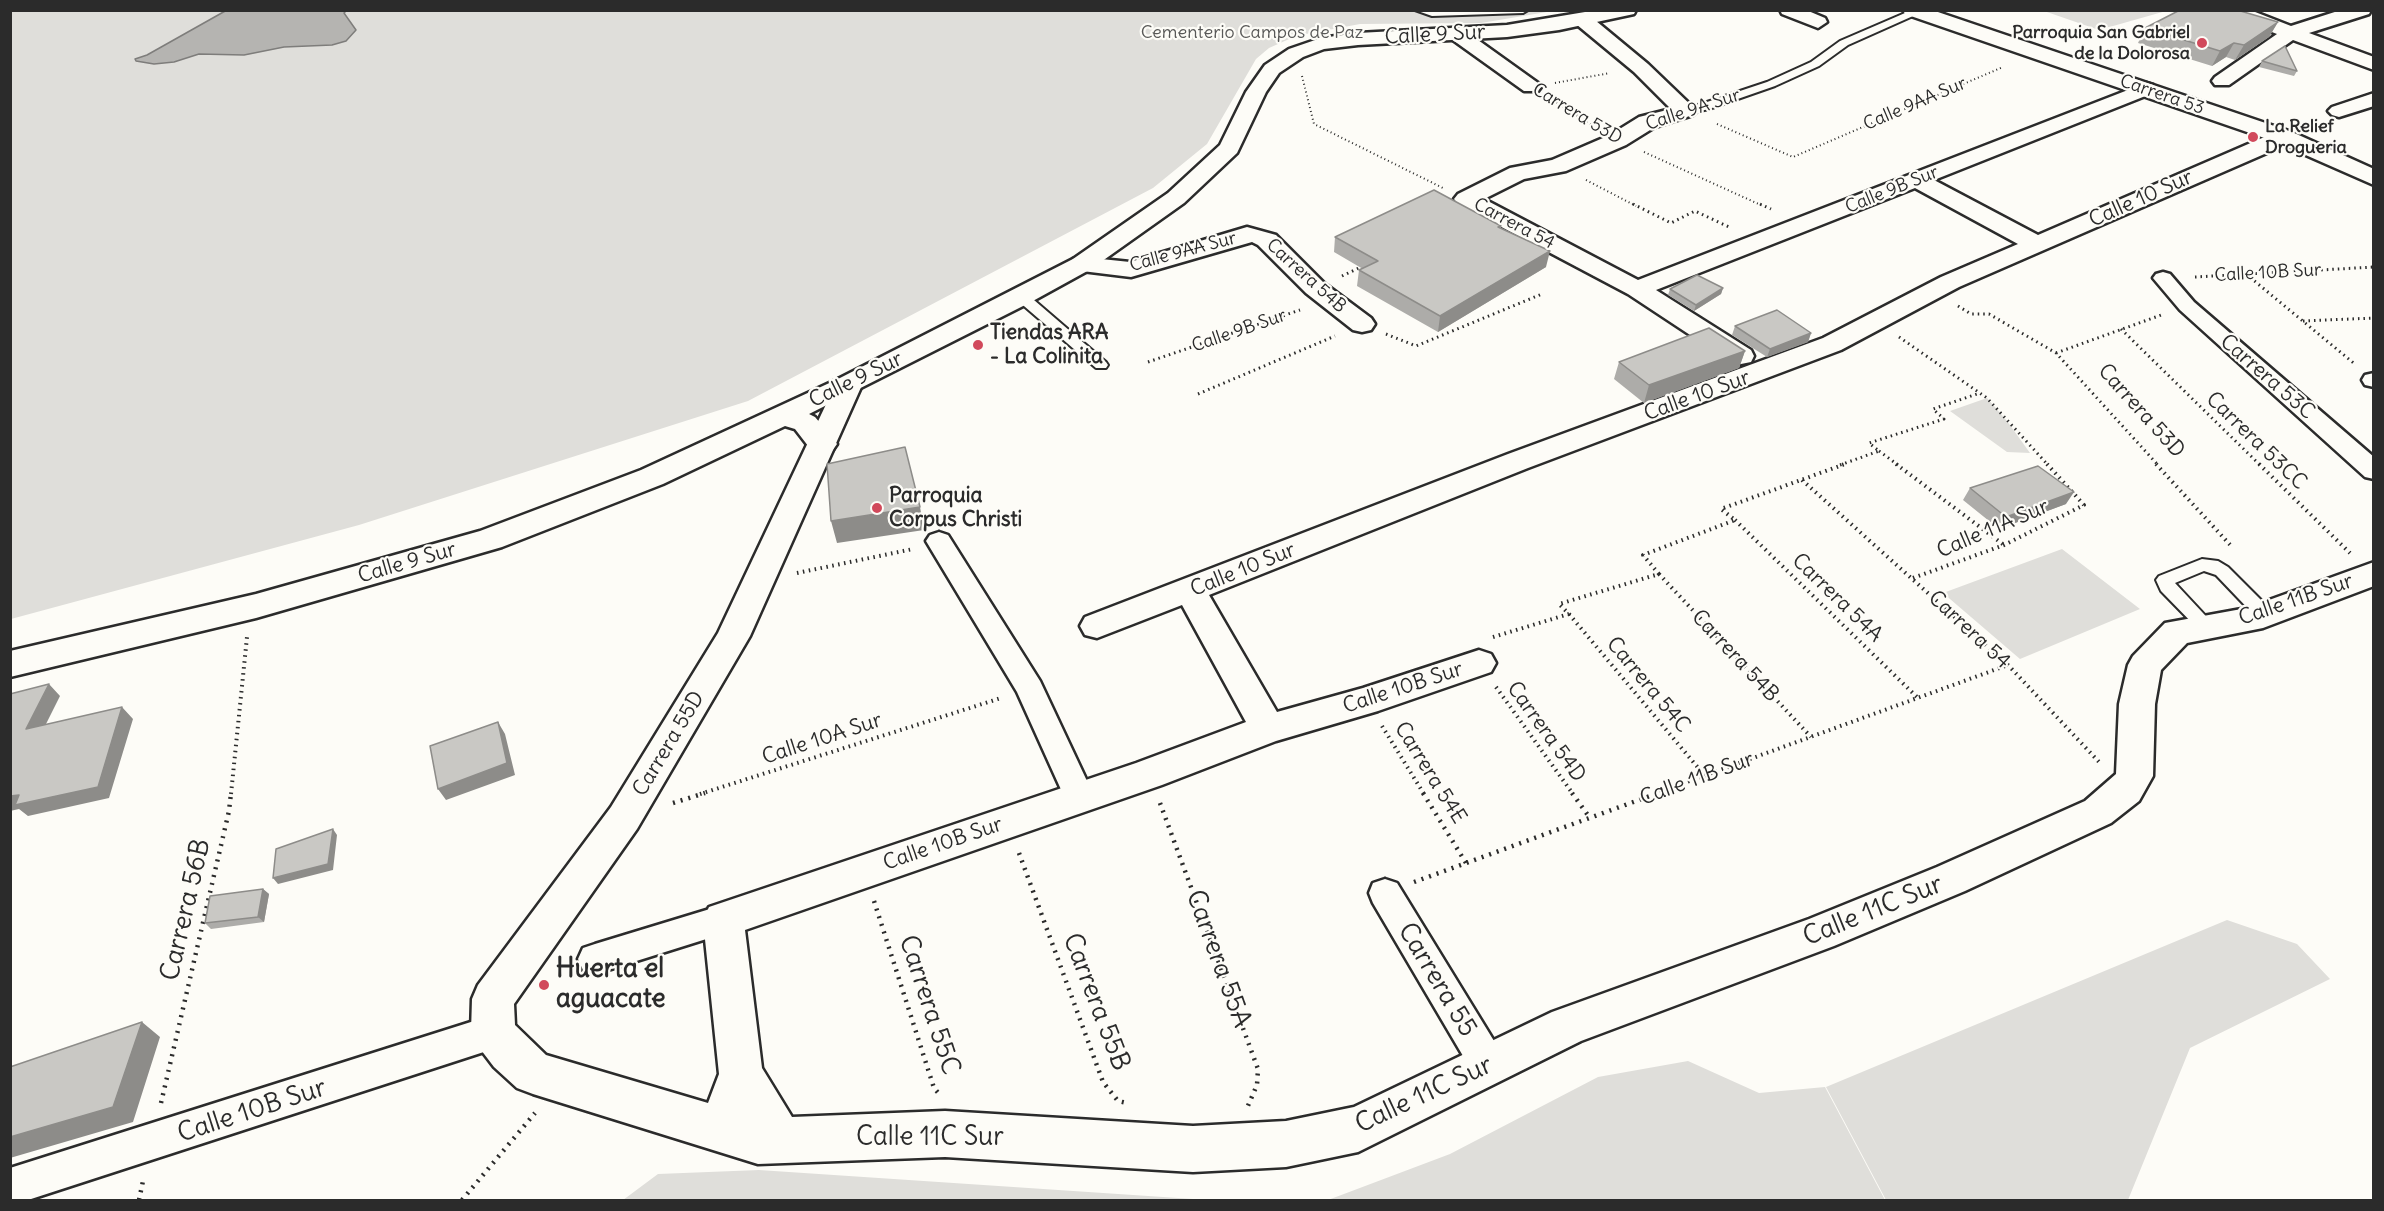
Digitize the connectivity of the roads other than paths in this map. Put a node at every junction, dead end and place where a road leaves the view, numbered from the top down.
1 (1419, 10) edge
2 (1523, 10) edge
3 (1627, 10) edge
4 (1789, 10) edge
5 (2232, 10) edge
6 (2362, 10) edge
7 (1914, 11) edge
8 (1577, 15) edge
9 (1818, 22) dead end
10 (2292, 32) junction
11 (1457, 34) junction
12 (2373, 64) edge
13 (2222, 81) dead end
14 (1531, 87) road end
15 (2146, 89) junction
16 (2373, 99) edge
17 (1686, 111) junction
18 (2339, 111) dead end
19 (2284, 137) junction
20 (2373, 178) edge
21 (1917, 180) junction
22 (1466, 199) joint
23 (1247, 234) joint
24 (2037, 244) junction
25 (1082, 264) junction
26 (2163, 279) road end
27 (1637, 289) junction
28 (1022, 297) junction
29 (1362, 324) road end
30 (1101, 365) dead end
31 (1765, 371) junction
32 (848, 386) junction
33 (783, 415) junction
34 (822, 444) junction
35 (2373, 471) edge
36 (939, 541) dead end
37 (2372, 573) edge
38 (1191, 591) junction
39 (2264, 614) junction
40 (1096, 626) dead end
41 (2207, 627) junction
42 (1479, 663) road end
43 (10, 664) edge
44 (1268, 729) junction
45 (2126, 790) joint
46 (1079, 796) junction
47 (1385, 893) road end
48 (723, 920) junction
49 (595, 959) dead end
50 (493, 1032) junction
51 (1489, 1066) junction
52 (741, 1074) junction
53 (721, 1131) junction
54 (780, 1140) junction
55 (10, 1187) edge

1 - 2 lane
3 - 8 street, Calle 9 Sur
4 - 9 street
5 - 10 street
6 - 10 street
7 - 15 street, Carrera 53
7 - 17 lane, Calle 9A Sur
8 - 11 street, Calle 9 Sur
8 - 17 street
10 - 12 street
10 - 13 street
11 - 14 street, Carrera 53D
11 - 25 street, Calle 9 Sur
15 - 19 street, Carrera 53
15 - 21 street, Calle 9B Sur
16 - 18 street
17 - 22 street, Calle 9A Sur
19 - 20 street, Carrera 53
19 - 24 street, Calle 10 Sur
21 - 24 street
21 - 27 street, Calle 9B Sur
22 - 27 street, Carrera 54
23 - 25 street, Calle 9AA Sur
23 - 29 street, Carrera 54B
24 - 31 street, Calle 10 Sur
25 - 28 street, Calle 9 Sur
26 - 35 street, Carrera 53C
27 - 31 street, Carrera 54
28 - 30 lane
28 - 32 street, Calle 9 Sur
31 - 38 street, Calle 10 Sur
32 - 33 street, Calle 9 Sur
32 - 34 street, Carrera 55D
33 - 34 street
33 - 43 street, Calle 9 Sur
34 - 50 street, Carrera 55D
36 - 46 street
37 - 39 street, Calle 11B Sur
38 - 40 street, Calle 10 Sur
38 - 44 street
39 - 41 street, Calle 11B Sur
39 - 41 lane
41 - 45 street, Calle 11B Sur
42 - 44 street, Calle 10B Sur
44 - 46 street, Calle 10B Sur
45 - 51 street, Calle 11C Sur
46 - 48 street, Calle 10B Sur
47 - 51 street, Carrera 55
48 - 49 street
48 - 52 street
50 - 53 street, Calle 11C Sur
50 - 55 street, Calle 10B Sur
51 - 54 street, Calle 11C Sur
52 - 53 street
52 - 54 street
53 - 54 street, Calle 11C Sur

